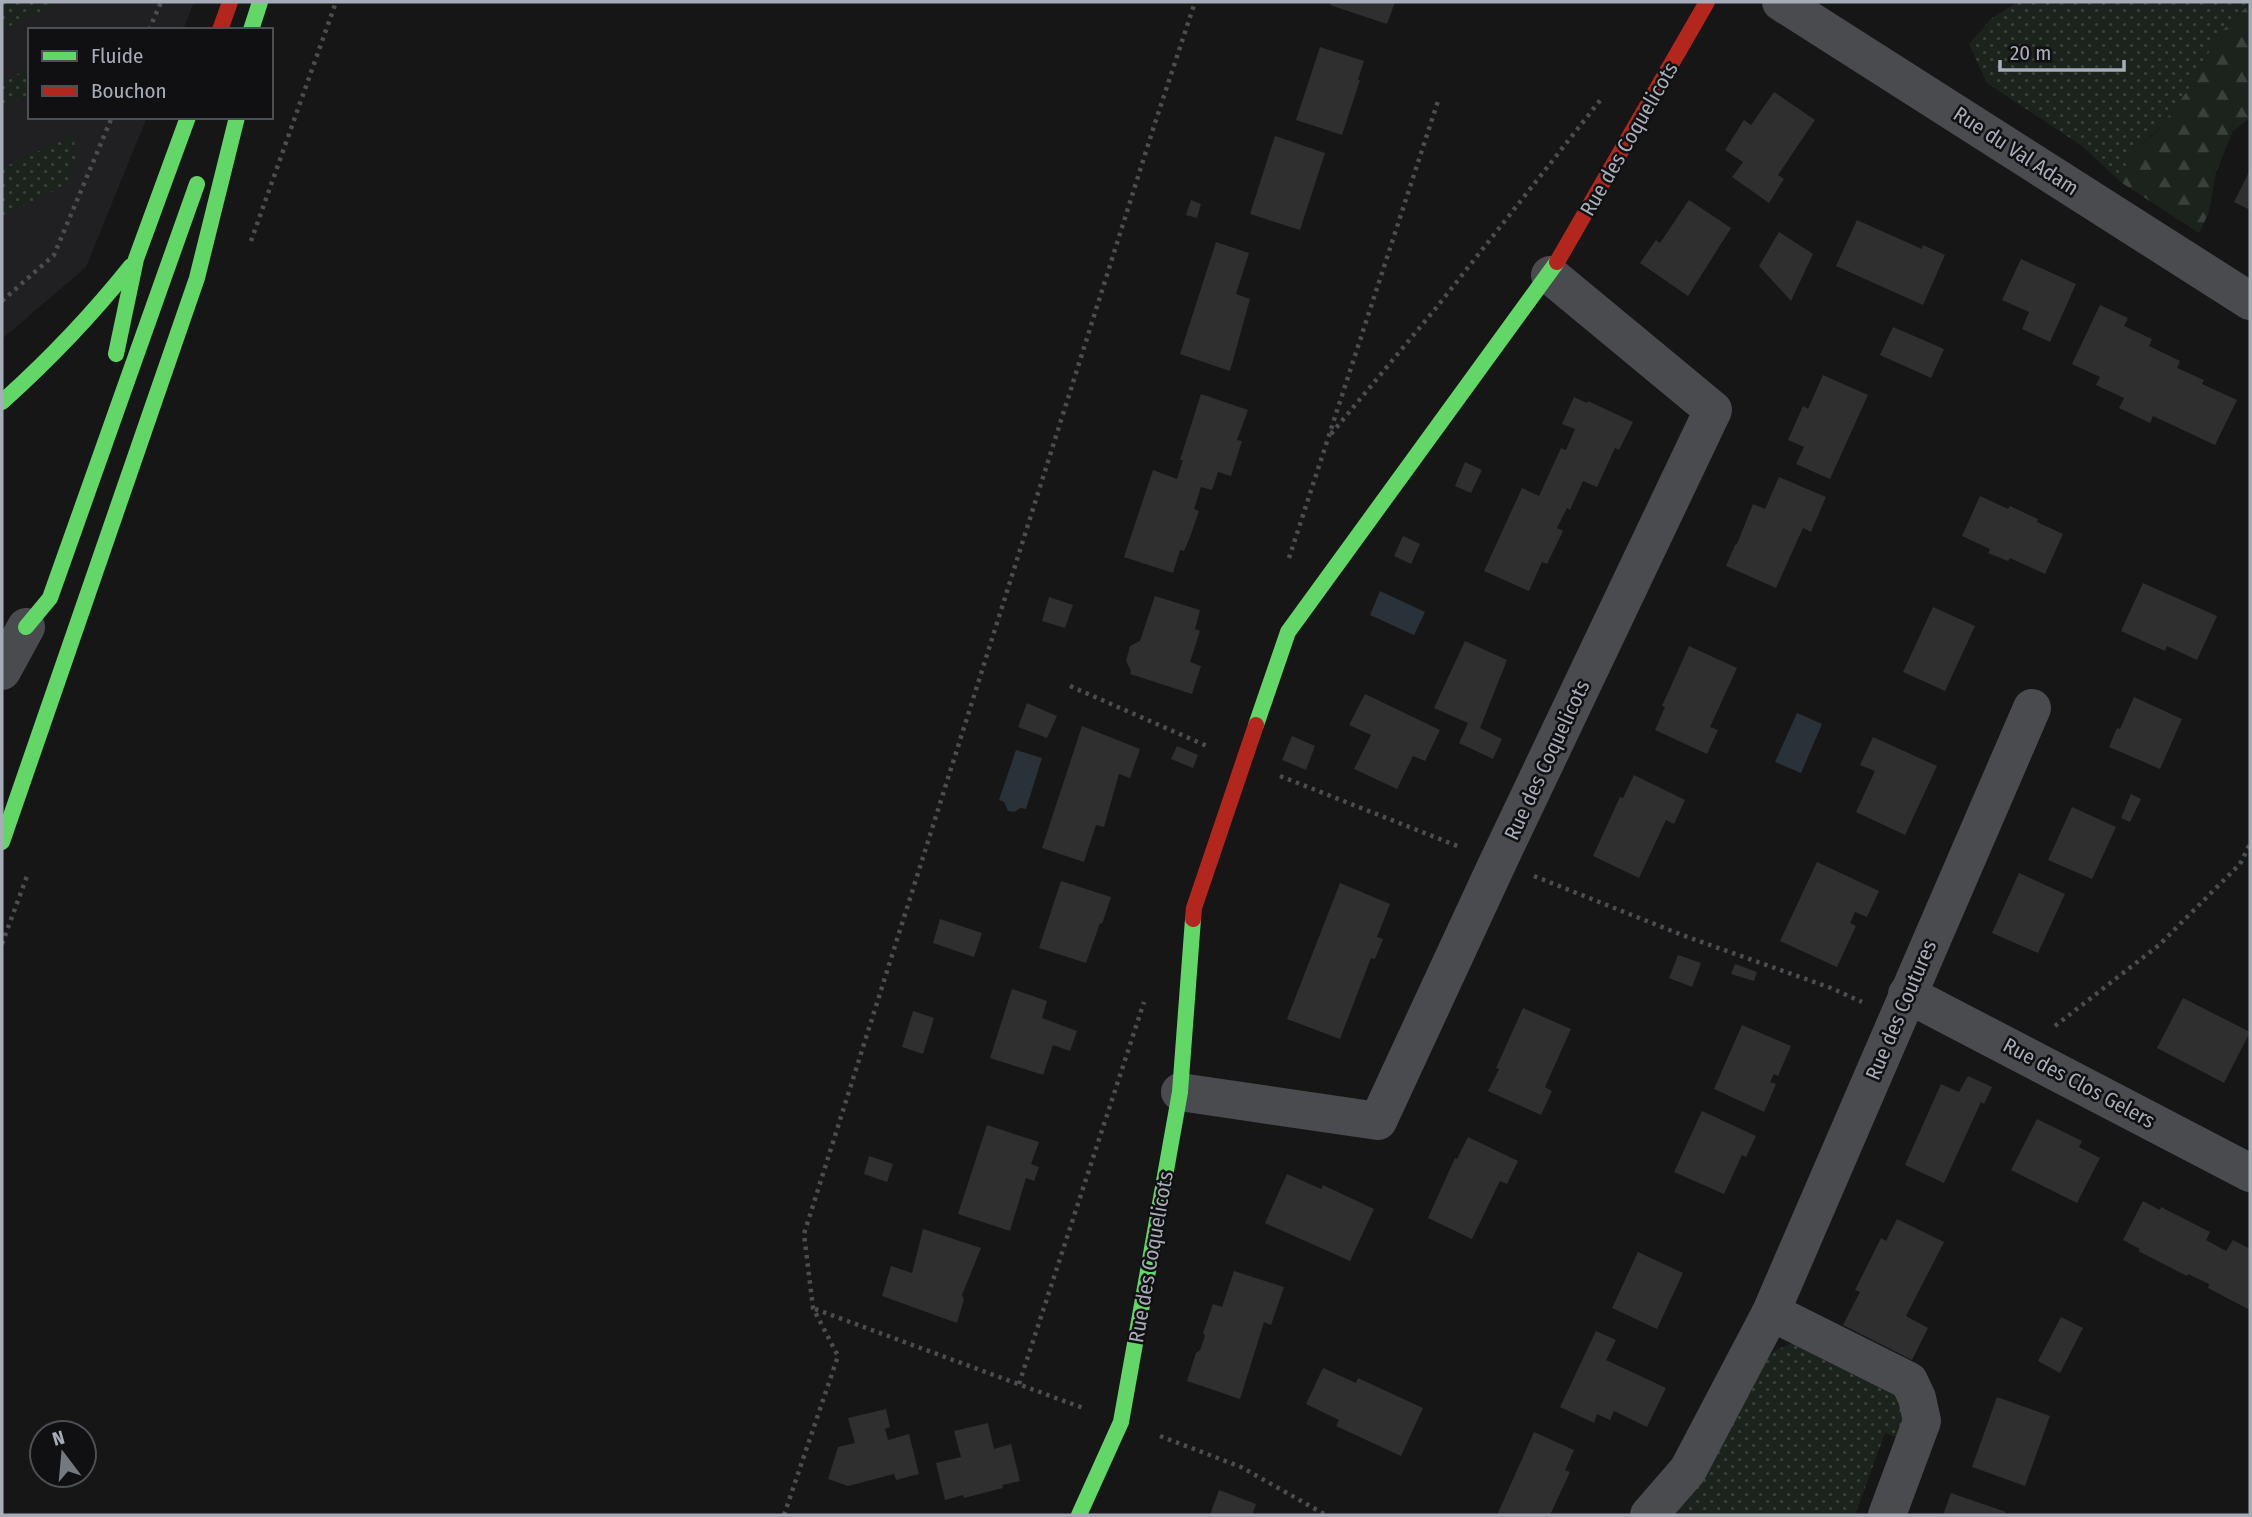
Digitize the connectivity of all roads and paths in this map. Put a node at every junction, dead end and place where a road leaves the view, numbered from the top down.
1 (161, 2) edge
2 (230, 2) edge
3 (263, 2) edge
4 (1195, 2) edge
5 (1707, 2) edge
6 (1781, 2) edge
7 (150, 28) edge
8 (221, 28) edge
9 (252, 28) edge
10 (258, 28) edge
11 (1602, 97) dead end
12 (111, 119) edge
13 (187, 119) edge
14 (237, 119) edge
15 (203, 167) dead end
16 (136, 259) junction
17 (1550, 275) junction
18 (2, 301) edge
19 (2250, 301) edge
20 (111, 365) dead end
21 (2, 402) edge
22 (1329, 437) dead end
23 (27, 616) joint
24 (2, 671) edge
25 (2032, 708) dead end
26 (2, 842) edge
27 (2250, 844) edge
28 (1908, 994) junction
29 (2021, 1053) junction
30 (1180, 1092) junction
31 (2250, 1173) edge
32 (813, 1308) junction
33 (1771, 1312) junction
34 (1121, 1422) junction
35 (784, 1515) edge
36 (1079, 1515) edge
37 (1326, 1515) edge
38 (1648, 1515) edge
39 (1887, 1515) edge

1 - 7 path
2 - 8 main road
3 - 9 main road
3 - 10 main road
4 - 32 path
5 - 17 main road, Rue des Coquelicots
6 - 19 street, Rue du Val Adam
11 - 22 path
12 - 18 path
13 - 16 main road
14 - 26 main road
15 - 23 main road
16 - 20 main road
16 - 21 main road
17 - 30 main road, Rue des Coquelicots
17 - 30 street, Rue des Coquelicots
23 - 24 street
25 - 28 street, Rue des Coutures
27 - 29 path
28 - 29 street, Rue des Clos Gelers
28 - 33 street, Rue des Coutures
29 - 31 street, Rue des Clos Gelers
30 - 34 main road, Rue des Coquelicots
32 - 34 path
32 - 35 path
33 - 38 street, Rue des Coutures
33 - 39 street
34 - 36 main road, Rue des Coquelicots
34 - 37 path

